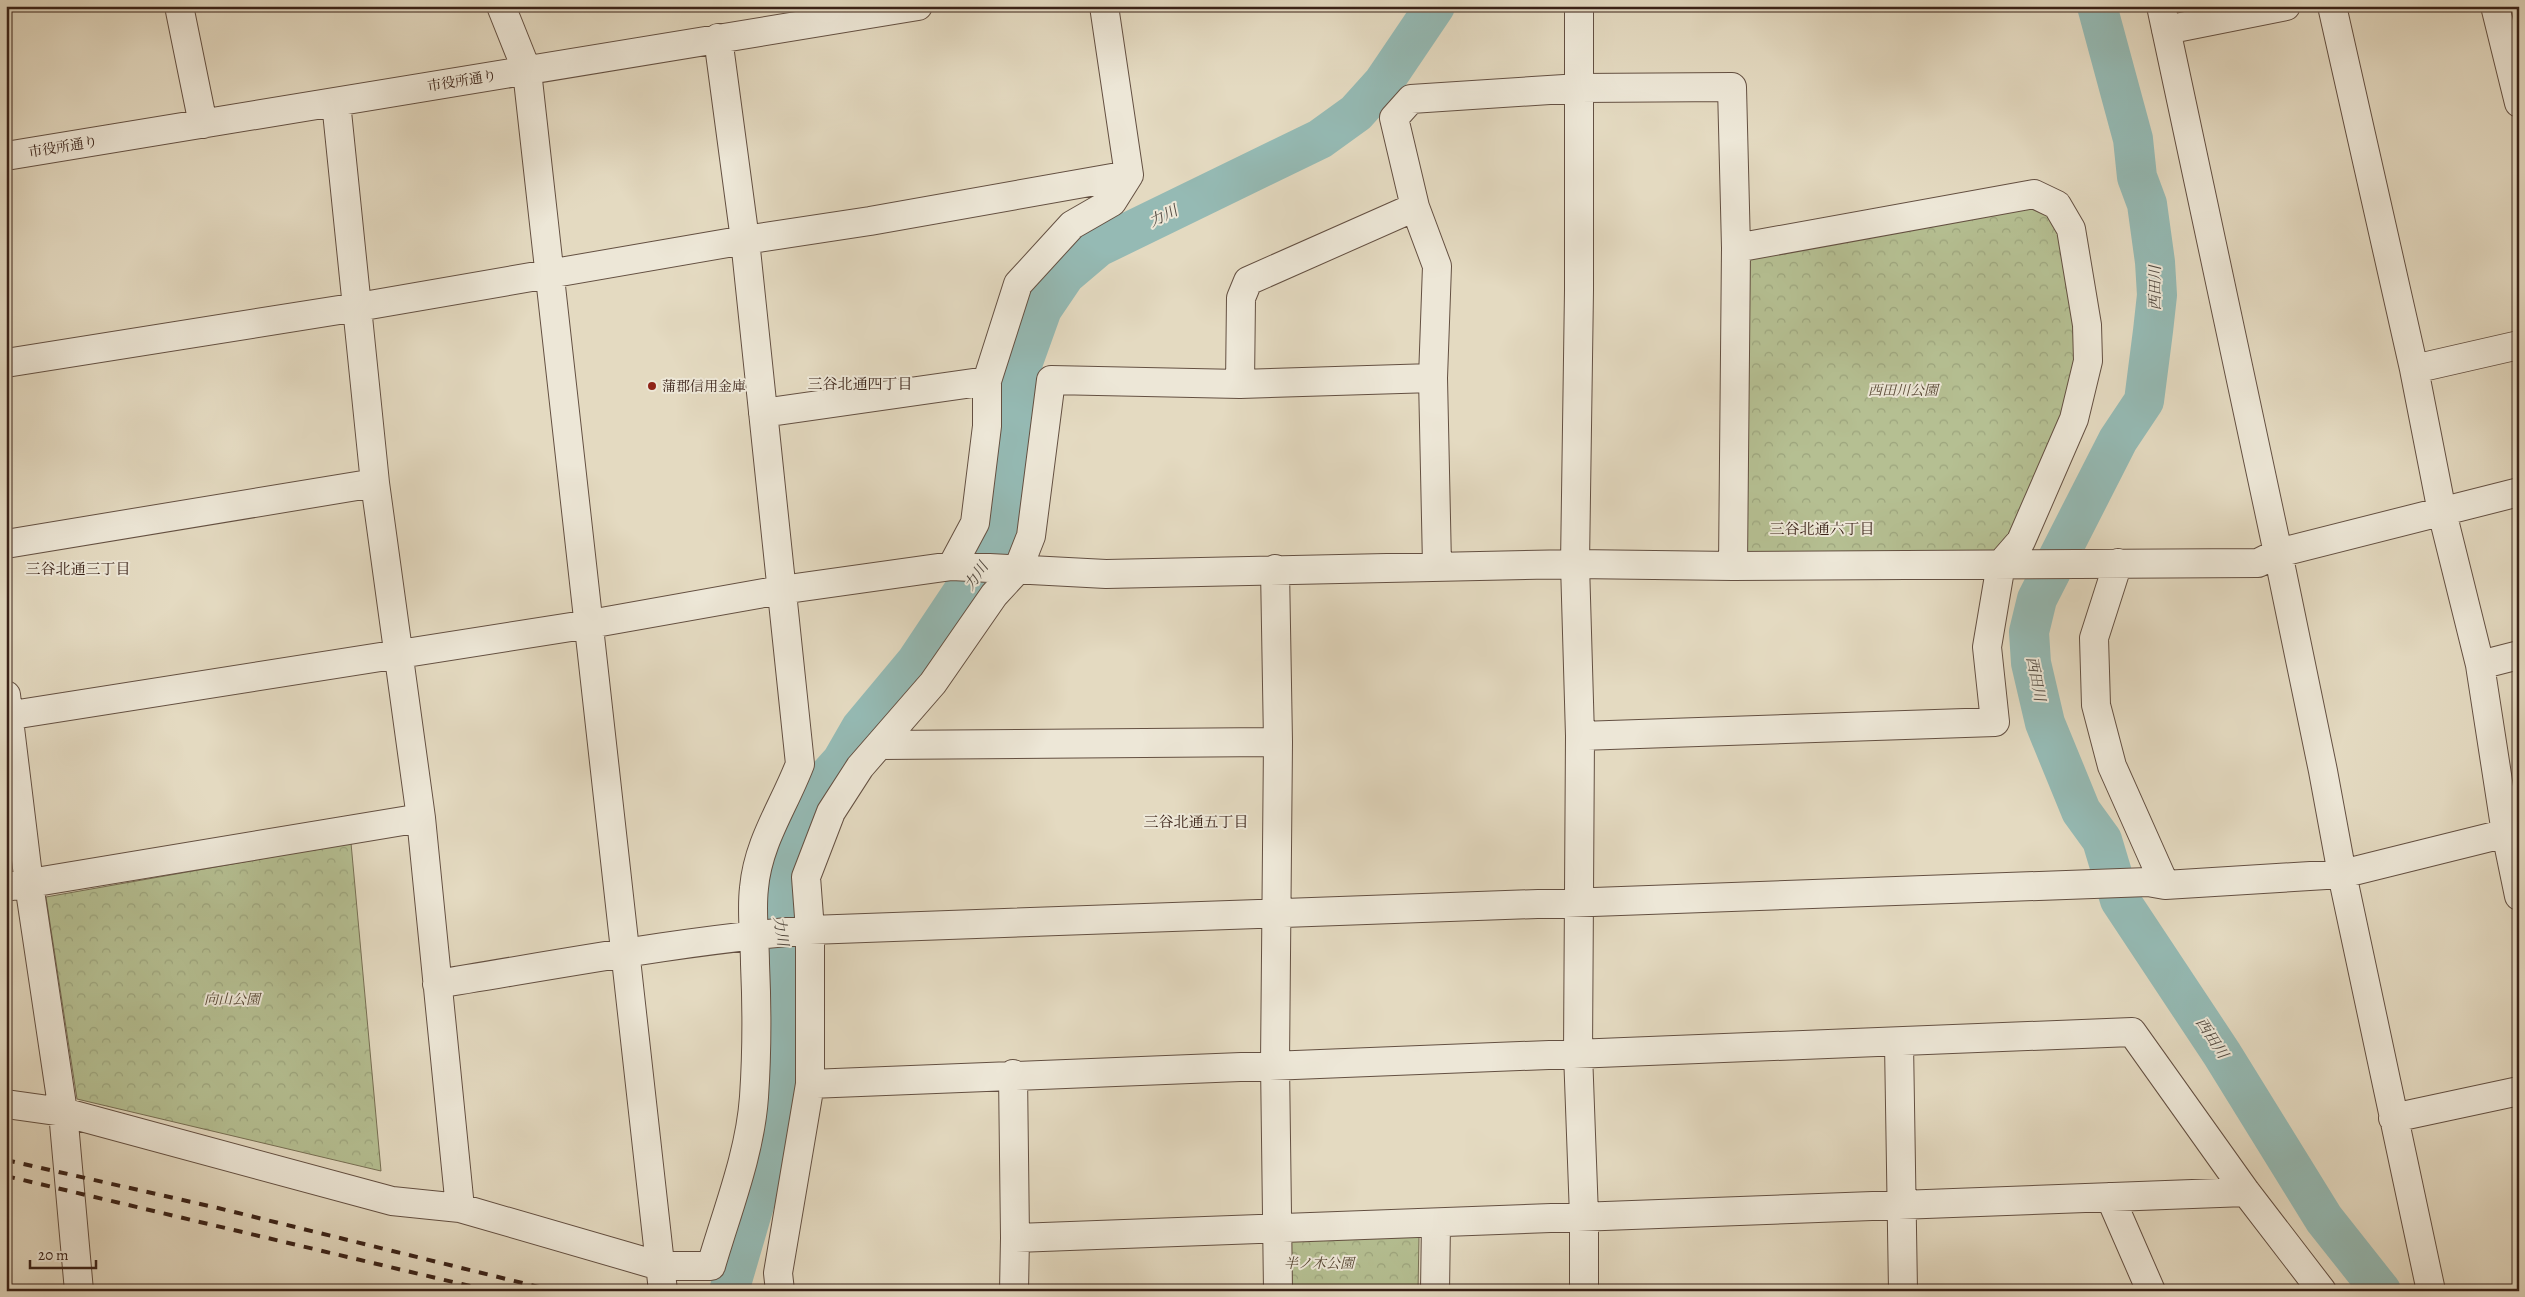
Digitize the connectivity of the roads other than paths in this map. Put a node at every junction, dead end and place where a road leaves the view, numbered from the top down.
1 (179, 6) edge
2 (500, 6) edge
3 (918, 6) edge
4 (1104, 6) edge
5 (1579, 6) edge
6 (2286, 6) edge
7 (2332, 6) edge
8 (2495, 6) edge
9 (854, 11) edge
10 (2163, 18) edge
11 (718, 38) junction
12 (527, 70) junction
13 (1580, 88) junction
14 (336, 102) junction
15 (2519, 103) edge
16 (203, 124) junction
17 (6, 156) edge
18 (1129, 175) junction
19 (1415, 207) junction
20 (745, 240) junction
21 (1736, 248) junction
22 (550, 274) junction
23 (358, 307) junction
24 (2519, 346) edge
25 (6, 363) edge
26 (2414, 369) junction
27 (1433, 378) junction
28 (987, 381) junction
29 (1240, 384) junction
30 (763, 413) junction
31 (375, 483) junction
32 (2519, 492) edge
33 (2442, 512) junction
34 (6, 544) edge
35 (2278, 553) junction
36 (2122, 562) junction
37 (1575, 564) junction
38 (1437, 565) junction
39 (2008, 565) junction
40 (957, 566) junction
41 (1733, 566) junction
42 (1012, 569) junction
43 (1275, 569) junction
44 (781, 590) junction
45 (590, 624) junction
46 (2519, 654) edge
47 (398, 655) junction
48 (2480, 665) junction
49 (7, 709) edge
50 (1580, 736) junction
51 (1278, 742) junction
52 (880, 745) junction
53 (421, 818) junction
54 (2512, 832) edge
55 (2342, 874) junction
56 (2156, 884) junction
57 (18, 885) edge
58 (2519, 896) edge
59 (1579, 903) junction
60 (1276, 914) junction
61 (810, 930) junction
62 (758, 934) junction
63 (626, 953) junction
64 (437, 984) junction
65 (1899, 1043) junction
66 (1578, 1053) junction
67 (1275, 1063) junction
68 (1013, 1074) junction
69 (810, 1084) junction
70 (2519, 1091) edge
71 (6, 1104) edge
72 (63, 1112) junction
73 (2393, 1118) junction
74 (2246, 1192) junction
75 (2110, 1197) junction
76 (1903, 1205) junction
77 (460, 1208) junction
78 (1584, 1216) junction
79 (1436, 1223) junction
80 (1277, 1228) junction
81 (1015, 1238) junction
82 (662, 1278) edge
83 (2429, 1281) edge
84 (79, 1291) edge
85 (780, 1291) edge
86 (1014, 1291) edge
87 (1278, 1291) edge
88 (1435, 1291) edge
89 (1584, 1291) edge
90 (1904, 1291) edge
91 (2151, 1291) edge
92 (2322, 1291) edge

1 - 16 street
2 - 12 street
3 - 9 street, 市役所通り
4 - 18 street
5 - 13 street
6 - 10 street
7 - 26 street
8 - 15 street
9 - 11 street, 市役所通り
10 - 35 street
11 - 12 street, 市役所通り
11 - 20 street
12 - 14 street, 市役所通り
12 - 22 street
13 - 19 street
13 - 21 street
13 - 37 street
14 - 16 street, 市役所通り
14 - 23 street
16 - 17 street, 市役所通り
18 - 20 street
18 - 28 street
19 - 27 street
19 - 29 street
20 - 22 street
20 - 30 street
21 - 39 street
21 - 41 street
22 - 23 street
22 - 45 street
23 - 25 street
23 - 31 street
24 - 26 street
26 - 33 street
27 - 29 street
27 - 38 street
28 - 30 street
28 - 40 street
29 - 42 street
30 - 44 street
31 - 34 street
31 - 47 street
32 - 33 street
33 - 35 street
33 - 48 street
35 - 36 street
35 - 55 street
36 - 39 street
36 - 56 street
37 - 38 street
37 - 41 street
37 - 50 street
38 - 43 street
39 - 41 street
39 - 50 street
40 - 42 street
40 - 44 street
42 - 43 street
42 - 52 street
43 - 51 street
44 - 45 street
44 - 62 street
45 - 47 street
45 - 63 street
46 - 48 street
47 - 49 street
47 - 53 street
48 - 54 street
49 - 57 street
50 - 59 street
51 - 52 street
51 - 60 street
52 - 61 street
53 - 57 street
53 - 64 street
54 - 55 street
54 - 58 street
55 - 56 street
55 - 73 street
56 - 59 street
57 - 72 street
59 - 60 street
59 - 66 street
60 - 61 street
60 - 67 street
61 - 62 street
61 - 69 street
62 - 63 street
62 - 82 street
63 - 64 street
63 - 82 street
64 - 77 street
65 - 66 street
65 - 74 street
65 - 76 street
66 - 67 street
66 - 78 street
67 - 68 street
67 - 80 street
68 - 69 street
68 - 81 street
69 - 85 street
70 - 73 street
71 - 72 street
72 - 77 street
72 - 84 street
73 - 83 street
74 - 75 street
74 - 92 street
75 - 76 street
75 - 91 street
76 - 78 street
76 - 90 street
77 - 82 street
78 - 79 street
78 - 89 street
79 - 80 street
79 - 88 street
80 - 81 street
80 - 87 street
81 - 86 street

